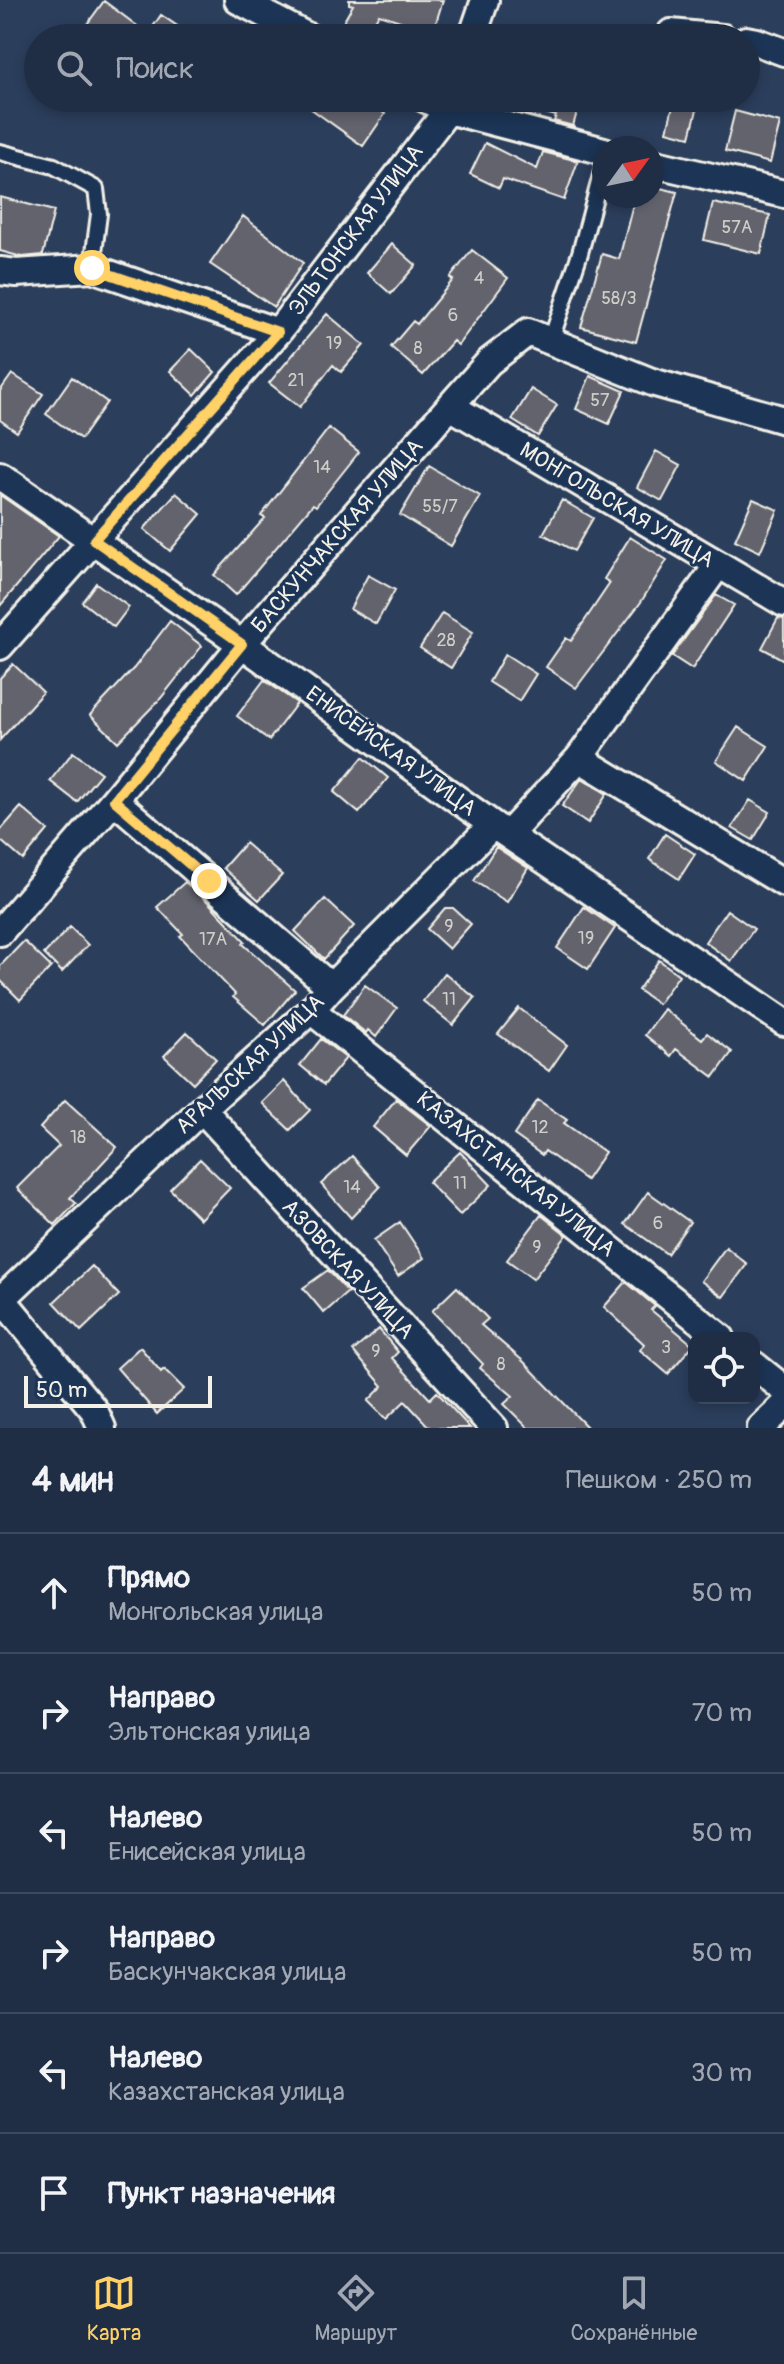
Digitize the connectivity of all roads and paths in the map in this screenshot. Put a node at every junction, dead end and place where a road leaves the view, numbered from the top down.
1 (238, 0) edge
2 (485, 0) edge
3 (283, 24) edge
4 (477, 24) edge
5 (760, 43) edge
6 (784, 52) edge
7 (444, 112) edge
8 (476, 112) edge
9 (592, 147) edge
10 (0, 152) edge
11 (664, 166) edge
12 (784, 194) edge
13 (592, 208) edge
14 (92, 268) junction
15 (0, 271) edge
16 (278, 332) junction
17 (539, 336) junction
18 (450, 406) junction
19 (784, 420) edge
20 (0, 476) edge
21 (94, 540) junction
22 (718, 565) junction
23 (784, 603) edge
24 (242, 644) junction
25 (0, 646) edge
26 (579, 758) junction
27 (114, 800) junction
28 (501, 830) junction
29 (784, 883) edge
30 (0, 932) edge
31 (331, 987) junction
32 (311, 1010) junction
33 (784, 1022) edge
34 (202, 1109) junction
35 (1, 1300) edge
36 (714, 1332) edge
37 (760, 1370) edge
38 (784, 1389) edge
39 (784, 1406) edge
40 (102, 1428) edge
41 (494, 1428) edge
42 (761, 1428) edge

1 - 3 street
2 - 4 street
5 - 6 street
7 - 16 street, ЭЛЬТОНСКАЯ УЛИЦА
8 - 9 street
10 - 14 lane
11 - 12 street
13 - 17 lane
14 - 15 street
14 - 16 street
16 - 21 street, ЭЛЬТОНСКАЯ УЛИЦА
17 - 18 street, БАСКУНЧАКСКАЯ УЛИЦА
17 - 19 street
18 - 22 street, МОНГОЛЬСКАЯ УЛИЦА
18 - 24 street, БАСКУНЧАКСКАЯ УЛИЦА
20 - 21 street, ЕНИСЕЙСКАЯ УЛИЦА
21 - 24 street, ЕНИСЕЙСКАЯ УЛИЦА
21 - 25 street, ЭЛЬТОНСКАЯ УЛИЦА
22 - 23 street, МОНГОЛЬСКАЯ УЛИЦА
22 - 26 street, АРАЛЬСКАЯ УЛИЦА
24 - 27 street, БАСКУНЧАКСКАЯ УЛИЦА
24 - 28 street, ЕНИСЕЙСКАЯ УЛИЦА
26 - 28 street, АРАЛЬСКАЯ УЛИЦА
26 - 29 street
27 - 30 street, БАСКУНЧАКСКАЯ УЛИЦА
27 - 31 street
28 - 31 street, АРАЛЬСКАЯ УЛИЦА
28 - 33 street, ЕНИСЕЙСКАЯ УЛИЦА
31 - 32 street, АРАЛЬСКАЯ УЛИЦА
32 - 34 street, АРАЛЬСКАЯ УЛИЦА
32 - 36 street, КАЗАХСТАНСКАЯ УЛИЦА
34 - 35 street, АРАЛЬСКАЯ УЛИЦА
34 - 41 street, АЗОВСКАЯ УЛИЦА
35 - 40 street
37 - 38 street
39 - 42 street

